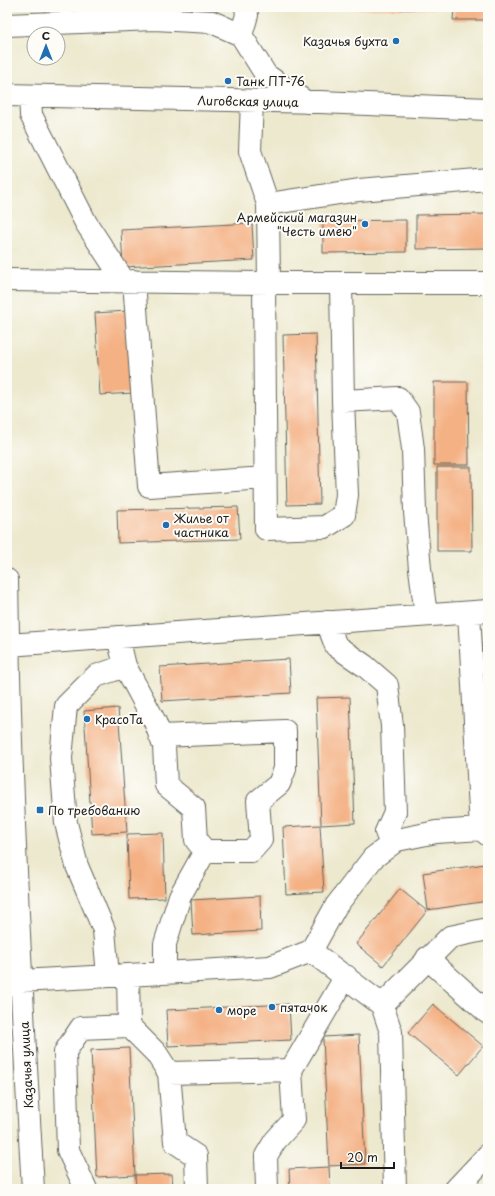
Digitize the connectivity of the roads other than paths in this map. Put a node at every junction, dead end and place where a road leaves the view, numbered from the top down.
1 (246, 7) edge
2 (7, 25) edge
3 (241, 35) junction
4 (7, 95) edge
5 (30, 96) junction
6 (252, 101) junction
7 (306, 102) junction
8 (488, 109) edge
9 (488, 179) edge
10 (268, 204) junction
11 (7, 280) edge
12 (129, 281) junction
13 (266, 282) junction
14 (341, 283) junction
15 (488, 283) edge
16 (343, 401) junction
17 (265, 478) junction
18 (7, 580) edge
19 (478, 612) edge
20 (426, 616) junction
21 (327, 622) junction
22 (118, 637) junction
23 (8, 645) edge
24 (125, 666) junction
25 (160, 736) junction
26 (484, 832) edge
27 (391, 844) junction
28 (205, 851) junction
29 (488, 929) edge
30 (311, 951) junction
31 (427, 958) junction
32 (166, 973) junction
33 (118, 976) junction
34 (346, 976) junction
35 (21, 981) junction
36 (382, 1005) junction
37 (488, 1013) edge
38 (128, 1026) junction
39 (291, 1070) junction
40 (169, 1072) junction
41 (488, 1155) edge
42 (33, 1189) edge
43 (86, 1189) edge
44 (197, 1189) edge
45 (267, 1189) edge
46 (395, 1189) edge
47 (456, 1189) edge

1 - 3 street
2 - 3 street
3 - 7 street
4 - 5 street, Лиговская улица
5 - 6 street, Лиговская улица
5 - 12 street
6 - 7 street, Лиговская улица
6 - 10 street
7 - 8 street, Лиговская улица
9 - 10 street
10 - 13 street
11 - 12 street
12 - 13 street
12 - 17 street
13 - 14 street
13 - 17 street
14 - 15 street
14 - 16 street
16 - 17 street
16 - 20 street
18 - 23 street, Казачья улица
19 - 20 street
19 - 26 street
20 - 21 street
21 - 22 street
21 - 27 street
22 - 23 street
22 - 24 street
23 - 35 street, Казачья улица
24 - 25 street
24 - 33 street
25 - 28 street
25 - 28 street
26 - 27 street
27 - 30 street
28 - 32 street
29 - 31 street
30 - 32 street
30 - 34 street
31 - 36 street
31 - 37 street
32 - 33 street
33 - 35 street
33 - 38 street
34 - 36 street
34 - 39 street
35 - 42 street, Казачья улица
36 - 46 street
38 - 40 street
38 - 43 street
39 - 40 street
39 - 45 street
40 - 44 street
41 - 47 street

